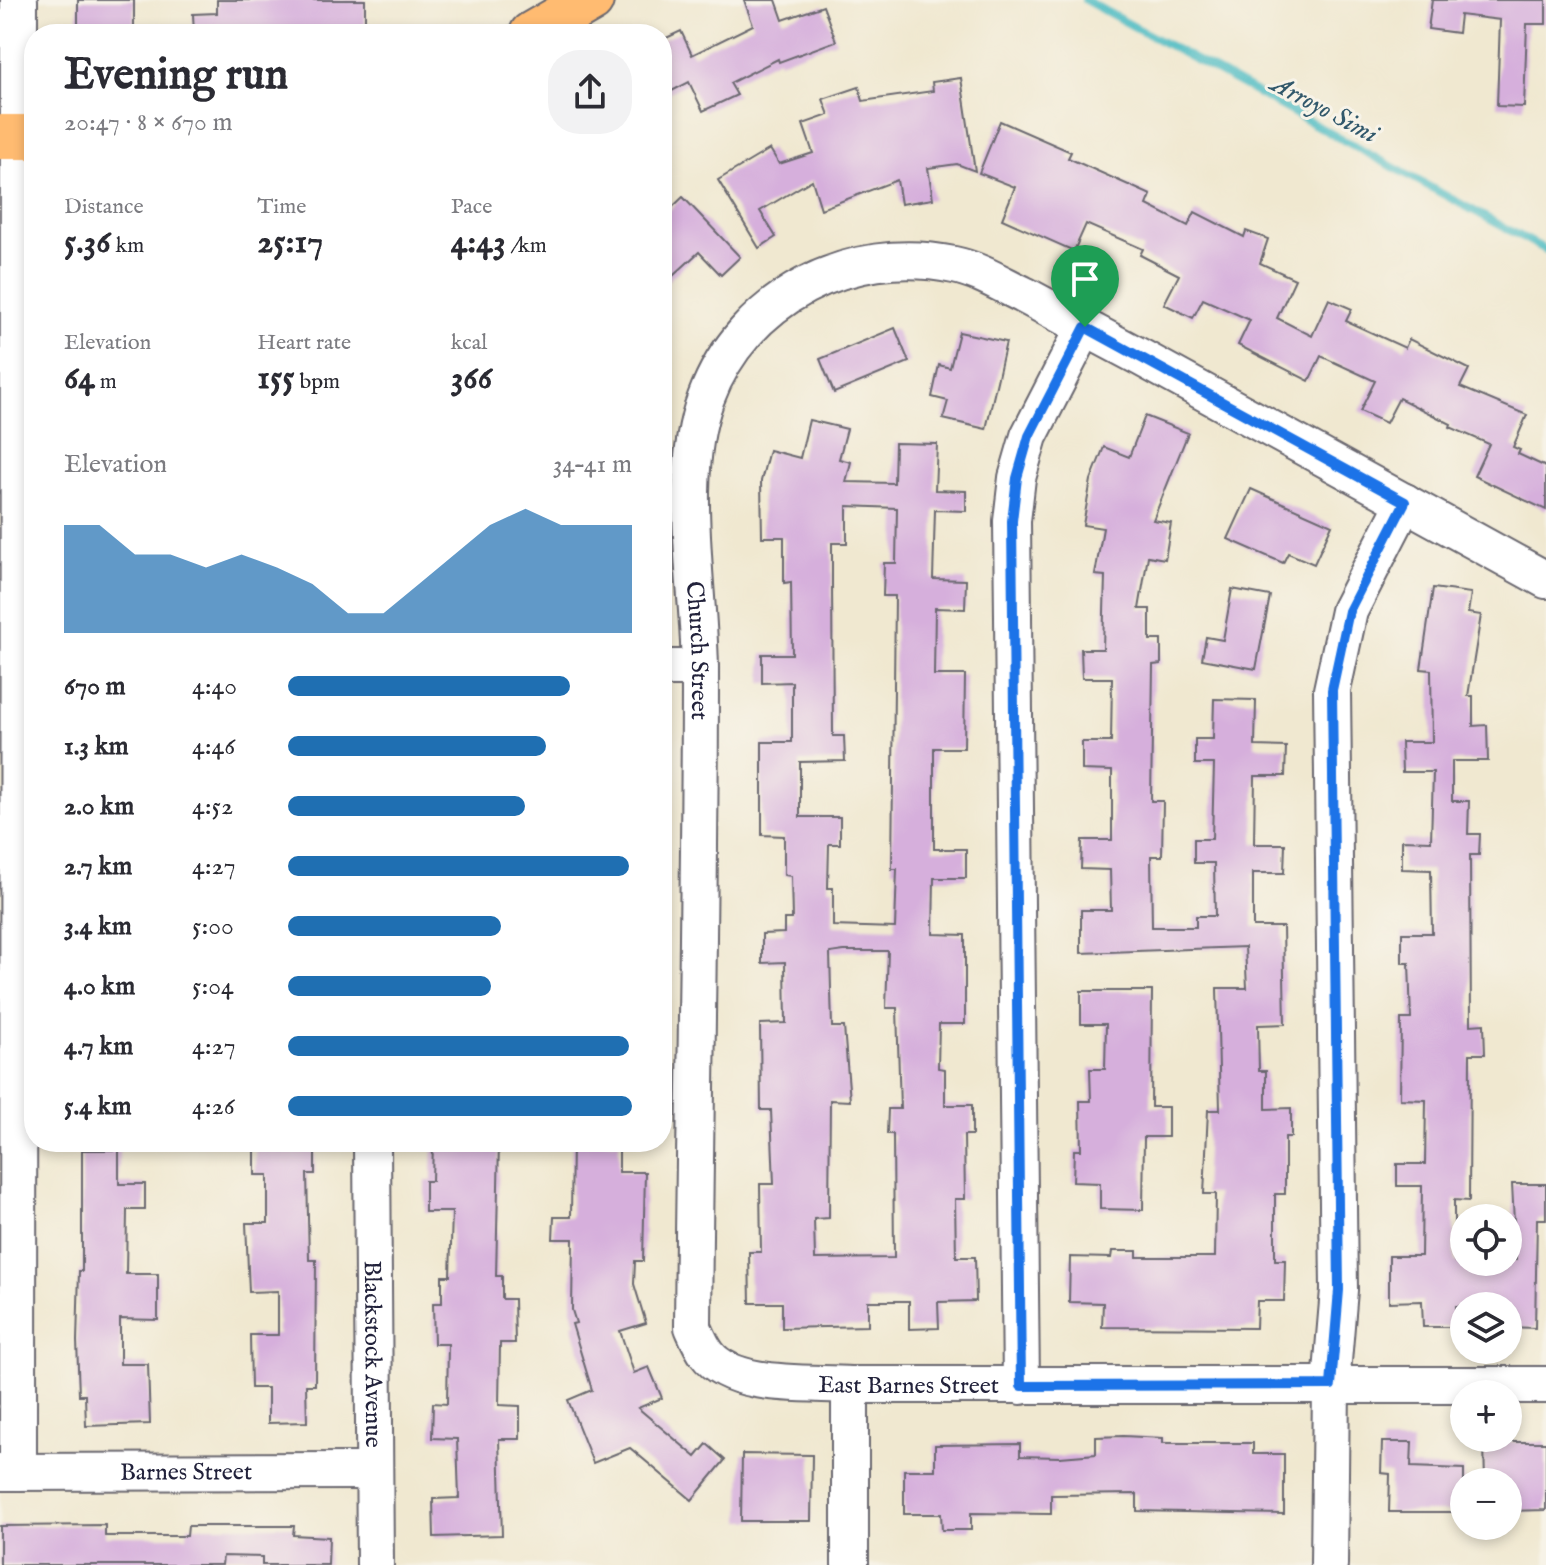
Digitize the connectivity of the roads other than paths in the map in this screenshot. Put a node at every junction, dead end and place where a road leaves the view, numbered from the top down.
1 (19, 0) edge
2 (591, 0) edge
3 (549, 24) edge
4 (17, 137) edge
5 (1085, 327) junction
6 (1405, 502) junction
7 (1546, 580) edge
8 (672, 668) edge
9 (700, 668) junction
10 (372, 1152) edge
11 (708, 1357) joint
12 (850, 1385) junction
13 (1331, 1385) junction
14 (1546, 1385) edge
15 (1021, 1386) junction
16 (373, 1471) junction
17 (9, 1472) edge
18 (375, 1565) edge
19 (850, 1565) edge
20 (1329, 1565) edge

1 - 4 street
2 - 3 main road
4 - 17 street
5 - 6 street, Church Street
5 - 9 street, Church Street
5 - 15 street
6 - 7 street, Church Street
6 - 13 street
8 - 9 street
9 - 11 street, Church Street
10 - 16 street, Blackstock Avenue
11 - 12 street, East Barnes Street
12 - 15 street, East Barnes Street
12 - 19 street
13 - 14 street, East Barnes Street
13 - 15 street, East Barnes Street
13 - 20 street
16 - 17 street, Barnes Street
16 - 18 street, Blackstock Avenue

